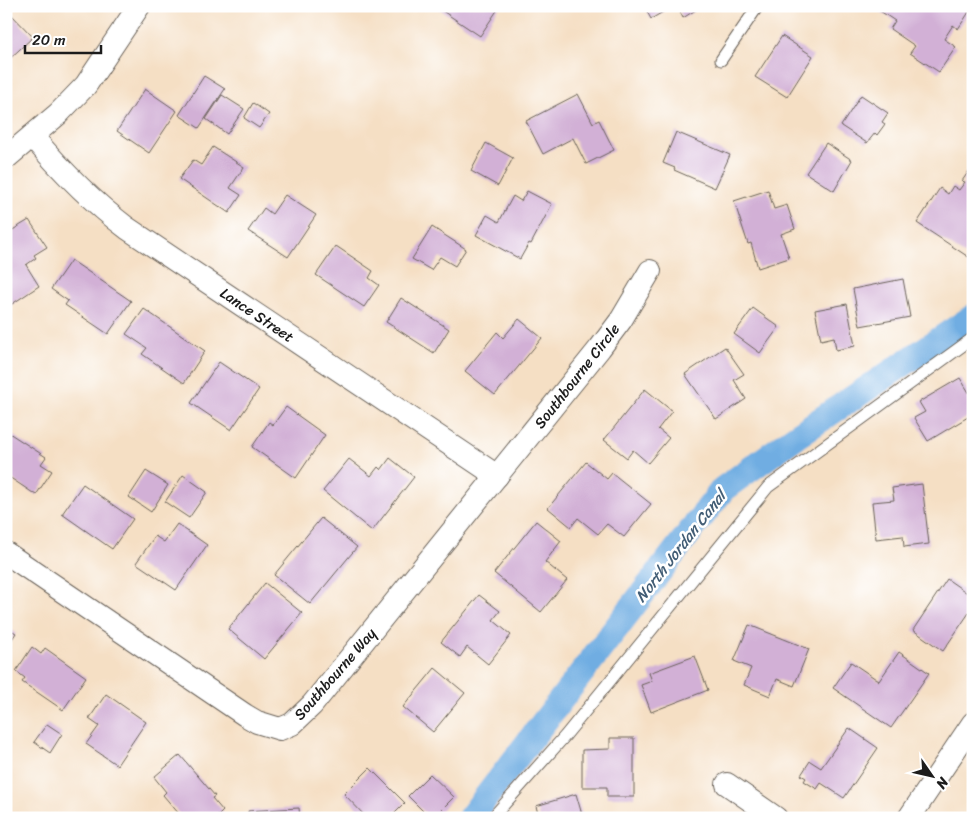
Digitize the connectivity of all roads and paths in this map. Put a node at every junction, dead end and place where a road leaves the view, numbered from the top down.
1 (139, 6) edge
2 (758, 6) edge
3 (721, 60) dead end
4 (32, 136) junction
5 (6, 158) edge
6 (650, 271) dead end
7 (973, 338) edge
8 (497, 476) junction
9 (6, 553) edge
10 (973, 724) edge
11 (727, 784) dead end
12 (492, 818) edge
13 (776, 818) edge
14 (909, 818) edge

1 - 4 street
2 - 3 lane
4 - 5 street
4 - 8 street, Lance Street
6 - 8 street, Southbourne Circle
7 - 12 lane
8 - 9 street, Southbourne Way
10 - 14 street
11 - 13 street

